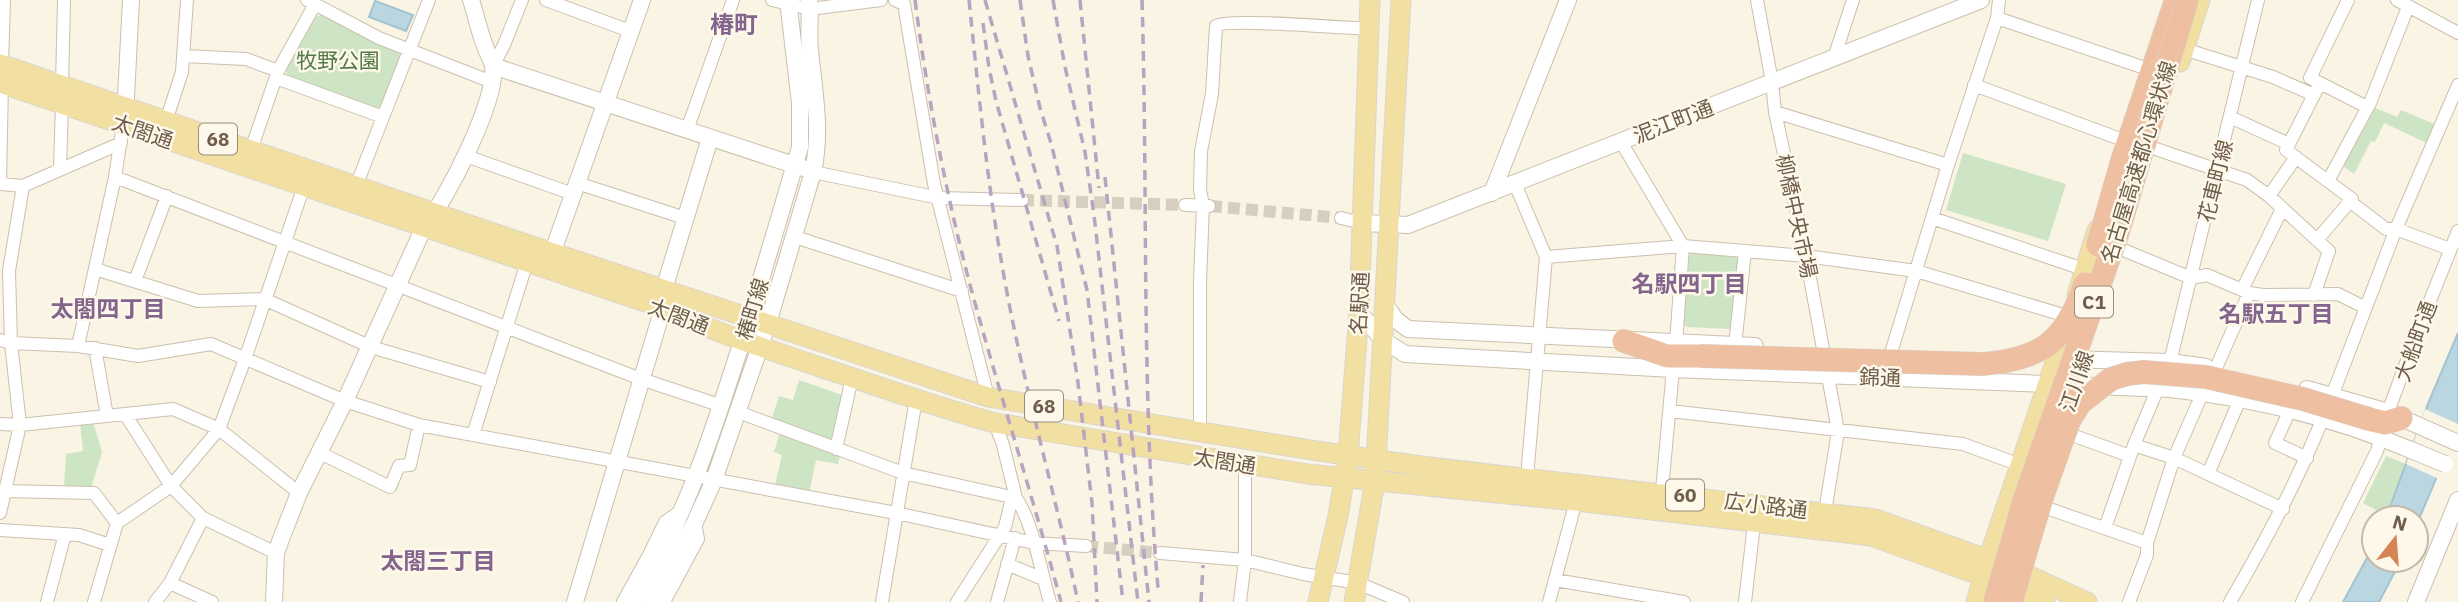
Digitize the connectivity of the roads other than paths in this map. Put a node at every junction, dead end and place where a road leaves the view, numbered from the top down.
1 (4, 0) edge
2 (64, 0) edge
3 (131, 0) edge
4 (187, 0) edge
5 (429, 0) edge
6 (471, 0) edge
7 (522, 0) edge
8 (546, 0) edge
9 (642, 0) edge
10 (733, 0) edge
11 (772, 0) edge
12 (881, 0) edge
13 (895, 0) edge
14 (1370, 0) edge
15 (1401, 0) edge
16 (1568, 0) edge
17 (1853, 0) edge
18 (1981, 0) edge
19 (1999, 0) edge
20 (2169, 0) edge
21 (2176, 0) edge
22 (2187, 0) edge
23 (2200, 0) edge
24 (2258, 0) edge
25 (2348, 0) edge
26 (1754, 1) edge
27 (311, 2) edge
28 (789, 3) edge
29 (2402, 3) edge
30 (809, 4) edge
31 (1997, 18) junction
32 (1369, 29) junction
33 (630, 31) junction
34 (2458, 33) edge
35 (2184, 49) junction
36 (409, 51) junction
37 (183, 56) junction
38 (1834, 58) junction
39 (2242, 67) junction
40 (2148, 69) junction
41 (1, 74) edge
42 (277, 74) junction
43 (492, 74) junction
44 (1772, 82) junction
45 (1974, 85) junction
46 (2458, 85) edge
47 (2317, 89) junction
48 (62, 94) junction
49 (606, 103) junction
50 (2367, 107) junction
51 (1774, 112) junction
52 (383, 117) junction
53 (2230, 117) junction
54 (166, 121) junction
55 (124, 125) junction
56 (687, 130) junction
57 (710, 138) junction
58 (2123, 139) junction
59 (1621, 142) junction
60 (2153, 148) junction
61 (251, 150) junction
62 (2291, 150) junction
63 (466, 156) junction
64 (1948, 165) junction
65 (795, 166) junction
66 (60, 169) junction
67 (2217, 170) junction
68 (813, 172) junction
69 (115, 177) junction
70 (2328, 181) junction
71 (0, 184) edge
72 (1516, 184) junction
73 (304, 186) junction
74 (356, 186) junction
75 (23, 187) junction
76 (575, 189) junction
77 (1492, 193) junction
78 (167, 196) junction
79 (2269, 196) junction
80 (939, 198) junction
81 (2352, 199) junction
82 (1022, 200) tunnel mouth
83 (1185, 205) tunnel mouth
84 (1207, 206) junction
85 (2282, 209) junction
86 (685, 218) junction
87 (1341, 218) tunnel mouth
88 (1932, 218) junction
89 (430, 220) junction
90 (1362, 223) junction
91 (1388, 226) junction
92 (2396, 229) junction
93 (2458, 231) edge
94 (795, 237) junction
95 (2317, 240) junction
96 (285, 242) junction
97 (1683, 246) junction
98 (2121, 249) junction
99 (2450, 249) junction
100 (553, 251) junction
101 (1745, 251) junction
102 (1806, 256) junction
103 (1546, 257) junction
104 (527, 262) junction
105 (95, 269) junction
106 (5, 270) edge
107 (2086, 270) junction
108 (1916, 271) junction
109 (2191, 278) junction
110 (135, 281) junction
111 (400, 285) junction
112 (962, 291) junction
113 (2245, 291) junction
114 (2314, 295) junction
115 (264, 299) junction
116 (663, 299) junction
117 (1385, 304) junction
118 (2364, 307) junction
119 (1359, 312) junction
120 (2070, 317) junction
121 (759, 320) junction
122 (507, 327) junction
123 (1541, 337) junction
124 (1383, 340) junction
125 (1624, 341) junction
126 (6, 342) edge
127 (751, 343) junction
128 (1676, 343) junction
129 (78, 346) junction
130 (1735, 346) junction
131 (371, 347) junction
132 (95, 348) junction
133 (1823, 349) junction
134 (1891, 353) junction
135 (245, 359) junction
136 (2057, 359) junction
137 (2083, 360) junction
138 (1538, 361) junction
139 (2169, 362) junction
140 (2216, 368) junction
141 (1673, 369) junction
142 (1829, 375) junction
143 (852, 377) junction
144 (640, 379) junction
145 (490, 382) junction
146 (2048, 383) junction
147 (2076, 384) junction
148 (2158, 388) junction
149 (2203, 393) junction
150 (2332, 396) junction
151 (988, 397) junction
152 (916, 399) junction
153 (2240, 400) junction
154 (345, 401) junction
155 (722, 406) junction
156 (2290, 410) junction
157 (1670, 411) junction
158 (738, 412) junction
159 (125, 414) junction
160 (107, 416) junction
161 (2323, 418) junction
162 (995, 423) junction
163 (2391, 423) junction
164 (0, 424) edge
165 (20, 425) junction
166 (419, 425) junction
167 (219, 429) junction
168 (2059, 430) junction
169 (1200, 431) junction
170 (1838, 431) junction
171 (473, 435) junction
172 (2457, 443) edge
173 (836, 449) junction
174 (2132, 450) junction
175 (320, 453) junction
176 (1348, 456) junction
177 (2174, 457) junction
178 (2307, 458) junction
179 (1376, 459) junction
180 (616, 462) junction
181 (1245, 464) junction
182 (2020, 465) junction
183 (2452, 467) edge
184 (903, 473) junction
185 (2208, 474) junction
186 (697, 477) junction
187 (1527, 477) junction
188 (1345, 478) junction
189 (715, 480) junction
190 (1375, 481) junction
191 (171, 486) junction
192 (299, 493) junction
193 (3, 494) edge
194 (1016, 498) junction
195 (1576, 500) junction
196 (2458, 500) edge
197 (1661, 502) junction
198 (2034, 504) junction
199 (683, 509) junction
200 (2283, 509) junction
201 (1756, 512) junction
202 (1825, 512) junction
203 (0, 513) edge
204 (896, 513) junction
205 (203, 518) junction
206 (695, 522) junction
207 (117, 523) junction
208 (2105, 528) junction
209 (0, 530) edge
210 (65, 534) junction
211 (999, 535) junction
212 (1015, 538) junction
213 (1034, 543) junction
214 (2147, 543) junction
215 (110, 545) junction
216 (1086, 547) tunnel mouth
217 (276, 553) junction
218 (1160, 553) tunnel mouth
219 (1245, 560) junction
220 (1007, 564) junction
221 (1985, 569) junction
222 (1323, 577) junction
223 (1043, 579) junction
224 (1555, 580) junction
225 (170, 583) junction
226 (1356, 592) edge
227 (2006, 592) edge
228 (47, 602) edge
229 (94, 602) edge
230 (155, 602) edge
231 (212, 602) edge
232 (274, 602) edge
233 (575, 602) edge
234 (622, 602) edge
235 (634, 602) edge
236 (652, 602) edge
237 (663, 602) edge
238 (882, 602) edge
239 (957, 602) edge
240 (997, 602) edge
241 (1050, 602) edge
242 (1240, 602) edge
243 (1318, 602) edge
244 (1403, 602) edge
245 (1549, 602) edge
246 (1684, 602) edge
247 (1745, 602) edge
248 (1976, 602) edge
249 (2045, 602) edge
250 (2087, 602) edge
251 (2129, 602) edge
252 (2230, 602) edge
253 (2302, 602) edge
254 (2416, 602) edge

1 - 41 street
2 - 48 street
3 - 55 street
4 - 37 street
5 - 36 street
6 - 43 street
7 - 43 street
8 - 33 street
9 - 33 street
10 - 56 street
11 - 28 street
12 - 30 street
13 - 80 street
14 - 32 main road, 名駅通
15 - 91 main road, 名駅通
16 - 77 street
17 - 38 street
18 - 38 street, 泥江町通
19 - 31 street
20 - 40 main road, 江川線
21 - 125 highway, bridge
22 - 227 highway, 名古屋高速都心環状線 / C1, bridge
23 - 35 main road, 江川線
24 - 39 street, 花車町線
25 - 47 street
26 - 44 street, 柳橋中央市場
27 - 36 street
27 - 42 street
28 - 30 street
28 - 65 street, 椿町線
29 - 34 street
29 - 50 street
30 - 68 street, 椿町線
31 - 40 street
31 - 45 street
32 - 84 street
32 - 90 main road, 名駅通
33 - 49 street
35 - 39 street
35 - 60 main road, 江川線
36 - 43 street
36 - 52 street
37 - 42 street
37 - 54 street
38 - 44 street, 泥江町通
39 - 47 street
39 - 53 street, 花車町線
40 - 58 main road, 江川線
41 - 48 main road, 太閤通 / 68
41 - 71 street
42 - 52 street
42 - 61 street
43 - 49 street
43 - 63 street
44 - 51 street, 柳橋中央市場
44 - 59 street, 泥江町通
45 - 58 street
45 - 64 street
46 - 92 street
47 - 50 street
47 - 62 street
48 - 55 main road, 太閤通 / 68
48 - 66 street
49 - 56 street
49 - 76 street
50 - 70 street
51 - 64 street
51 - 102 street, 柳橋中央市場
52 - 74 street
53 - 62 street
53 - 67 street, 花車町線
54 - 55 main road, 太閤通 / 68
54 - 61 main road, 太閤通 / 68
55 - 66 street
55 - 69 street
55 - 73 main road, 太閤通 / 68
56 - 57 street
57 - 65 street
57 - 86 street
58 - 107 main road, 江川線
59 - 72 street, 泥江町通
59 - 97 street
60 - 67 street
60 - 98 main road, 江川線
61 - 74 main road, 太閤通 / 68
62 - 70 street
62 - 79 street
63 - 76 street
63 - 89 street
64 - 88 street
65 - 68 street
65 - 121 street, 椿町線
66 - 75 street
67 - 79 street
67 - 109 street, 花車町線
68 - 80 street
68 - 94 street, 椿町線
69 - 78 street
69 - 105 street
70 - 81 street
71 - 75 street
72 - 77 street, 泥江町通
72 - 103 street
73 - 89 main road, 太閤通 / 68
73 - 96 street
74 - 89 main road, 太閤通 / 68
75 - 106 street
76 - 86 street
76 - 100 street
77 - 91 street, 泥江町通
78 - 96 street
78 - 110 street
79 - 85 street
80 - 82 street
80 - 112 street
81 - 92 street
81 - 95 street
83 - 84 street
84 - 169 street
85 - 95 street
85 - 113 street
86 - 116 street
87 - 90 street
88 - 107 street
88 - 108 street
89 - 100 main road, 太閤通 / 68
89 - 104 main road, 太閤通 / 68
89 - 111 street
90 - 91 street, 泥江町通
90 - 119 main road, 名駅通
91 - 117 main road, 名駅通
92 - 99 street
92 - 118 street
93 - 99 street, 大船町通
94 - 112 street
94 - 121 street, 椿町線
95 - 114 street
96 - 111 street
96 - 115 street
97 - 101 street
97 - 103 street
97 - 128 street
98 - 109 street
98 - 137 main road, 江川線
99 - 163 street, 大船町通
100 - 116 main road, 太閤通 / 68
101 - 102 street
101 - 130 street
102 - 108 street
102 - 133 street, 柳橋中央市場
103 - 123 street
104 - 116 main road, 太閤通 / 68
104 - 122 street
105 - 110 street
105 - 129 street
106 - 126 street
107 - 120 main road, 江川線
108 - 120 street
108 - 134 street
109 - 113 street
109 - 139 street, 花車町線
110 - 115 street
111 - 122 street
111 - 131 street
112 - 151 street
113 - 114 street
113 - 140 street
114 - 118 street
115 - 131 street
115 - 135 street
116 - 121 main road, 太閤通 / 68
116 - 127 main road, 太閤通 / 68
116 - 144 street
117 - 123 street, 錦通
117 - 124 main road, 名駅通
118 - 150 street
119 - 124 street, 錦通
119 - 176 main road, 名駅通
120 - 136 main road, 江川線
121 - 127 street, 椿町線
121 - 151 main road, 太閤通 / 68
122 - 144 street
122 - 145 street
123 - 125 street, 錦通
123 - 138 street
124 - 138 street, 錦通
124 - 179 main road, 名駅通
125 - 128 street, 錦通
126 - 129 street
126 - 165 street
127 - 143 main road, 太閤通 / 68
127 - 155 street, 椿町線
127 - 158 street, 椿町線
128 - 130 street, 錦通
129 - 132 street
130 - 133 street, 錦通
131 - 145 street
131 - 154 street
132 - 135 street
132 - 160 street
133 - 134 street, 錦通
133 - 142 street, 柳橋中央市場
134 - 136 street, 錦通
135 - 154 street
135 - 167 street
136 - 137 street, 錦通
136 - 146 main road, 江川線
137 - 139 street, 錦通
137 - 147 main road, 江川線
138 - 141 street, 錦通
138 - 187 street
139 - 140 street, 錦通
140 - 150 street, 錦通
141 - 142 street, 錦通
141 - 157 street
142 - 146 street, 錦通
142 - 170 street, 柳橋中央市場
143 - 152 main road, 太閤通 / 68
143 - 173 street
144 - 155 street
144 - 180 street
145 - 171 street
146 - 147 street, 錦通
146 - 182 main road, 江川線
147 - 148 street, 錦通
147 - 168 main road, 江川線
148 - 149 street, 錦通
148 - 174 street
149 - 153 street, 錦通
149 - 177 street
150 - 163 street, 錦通
151 - 169 main road, 太閤通 / 68
152 - 162 main road, 太閤通 / 68
152 - 184 street
153 - 156 street, 錦通
153 - 185 street
154 - 166 street
154 - 175 street
155 - 186 street, 椿町線
156 - 161 street, 錦通
156 - 178 street
157 - 170 street
157 - 197 street
158 - 173 street
158 - 189 street, 椿町線
159 - 160 street
159 - 167 street
159 - 191 street
160 - 165 street
161 - 163 street, 錦通
161 - 178 street
162 - 181 main road, 太閤通 / 68
162 - 194 street
163 - 172 street
163 - 183 street, 錦通, bridge
163 - 227 highway, bridge
163 - 253 street, 大船町通
164 - 165 street
165 - 193 street
166 - 171 street
166 - 175 street
167 - 191 street
167 - 192 street
168 - 174 street
168 - 198 main road, 江川線
169 - 176 main road, 太閤通 / 68
170 - 182 street
170 - 202 street, 柳橋中央市場
171 - 180 street
173 - 184 street
174 - 177 street
174 - 208 street
175 - 192 street
176 - 179 main road, 広小路通 / 60
176 - 188 main road, 名駅通
177 - 185 street
177 - 214 street
178 - 200 street
179 - 187 main road, 広小路通 / 60
179 - 190 main road, 名駅通
180 - 186 street
180 - 233 street
181 - 188 main road, 太閤通 / 68
181 - 219 street
182 - 221 main road, 江川線
184 - 194 street
184 - 204 street
185 - 200 street
186 - 189 street
186 - 199 street, 椿町線
187 - 197 main road, 広小路通 / 60
188 - 190 main road, 太閤通 / 68
188 - 222 main road, 名駅通
189 - 204 street
189 - 206 street, 椿町線
190 - 195 main road, 広小路通 / 60
190 - 226 main road, 名駅通
191 - 205 street
191 - 207 street
192 - 217 street
193 - 203 street
193 - 207 street
194 - 211 street
194 - 213 street
195 - 197 main road, 広小路通 / 60
195 - 224 street
196 - 254 street
197 - 201 main road, 広小路通 / 60
198 - 208 street
198 - 227 main road, 江川線
199 - 234 street
199 - 235 street, 椿町線
200 - 252 street
201 - 202 main road, 広小路通 / 60
201 - 221 main road, 広小路通 / 60
201 - 247 street
202 - 221 main road, 広小路通 / 60
204 - 211 street
204 - 238 street
205 - 217 street
205 - 225 street
206 - 236 street, 椿町線
206 - 237 street
207 - 215 street
208 - 214 street
209 - 210 street
210 - 215 street
210 - 228 street
211 - 212 street
211 - 239 street
212 - 213 street
212 - 220 street
213 - 216 street
213 - 223 street
214 - 251 street
215 - 229 street
217 - 232 street
218 - 219 street
219 - 222 street
219 - 242 street
220 - 223 street
220 - 240 street
221 - 227 main road, 広小路通 / 60
221 - 248 main road, 江川線
222 - 226 street
222 - 243 main road, 名駅通
223 - 241 street
224 - 245 street
224 - 246 street
225 - 230 street
225 - 231 street
226 - 244 street
227 - 249 main road, 広小路通 / 60
227 - 250 main road, 広小路通 / 60

